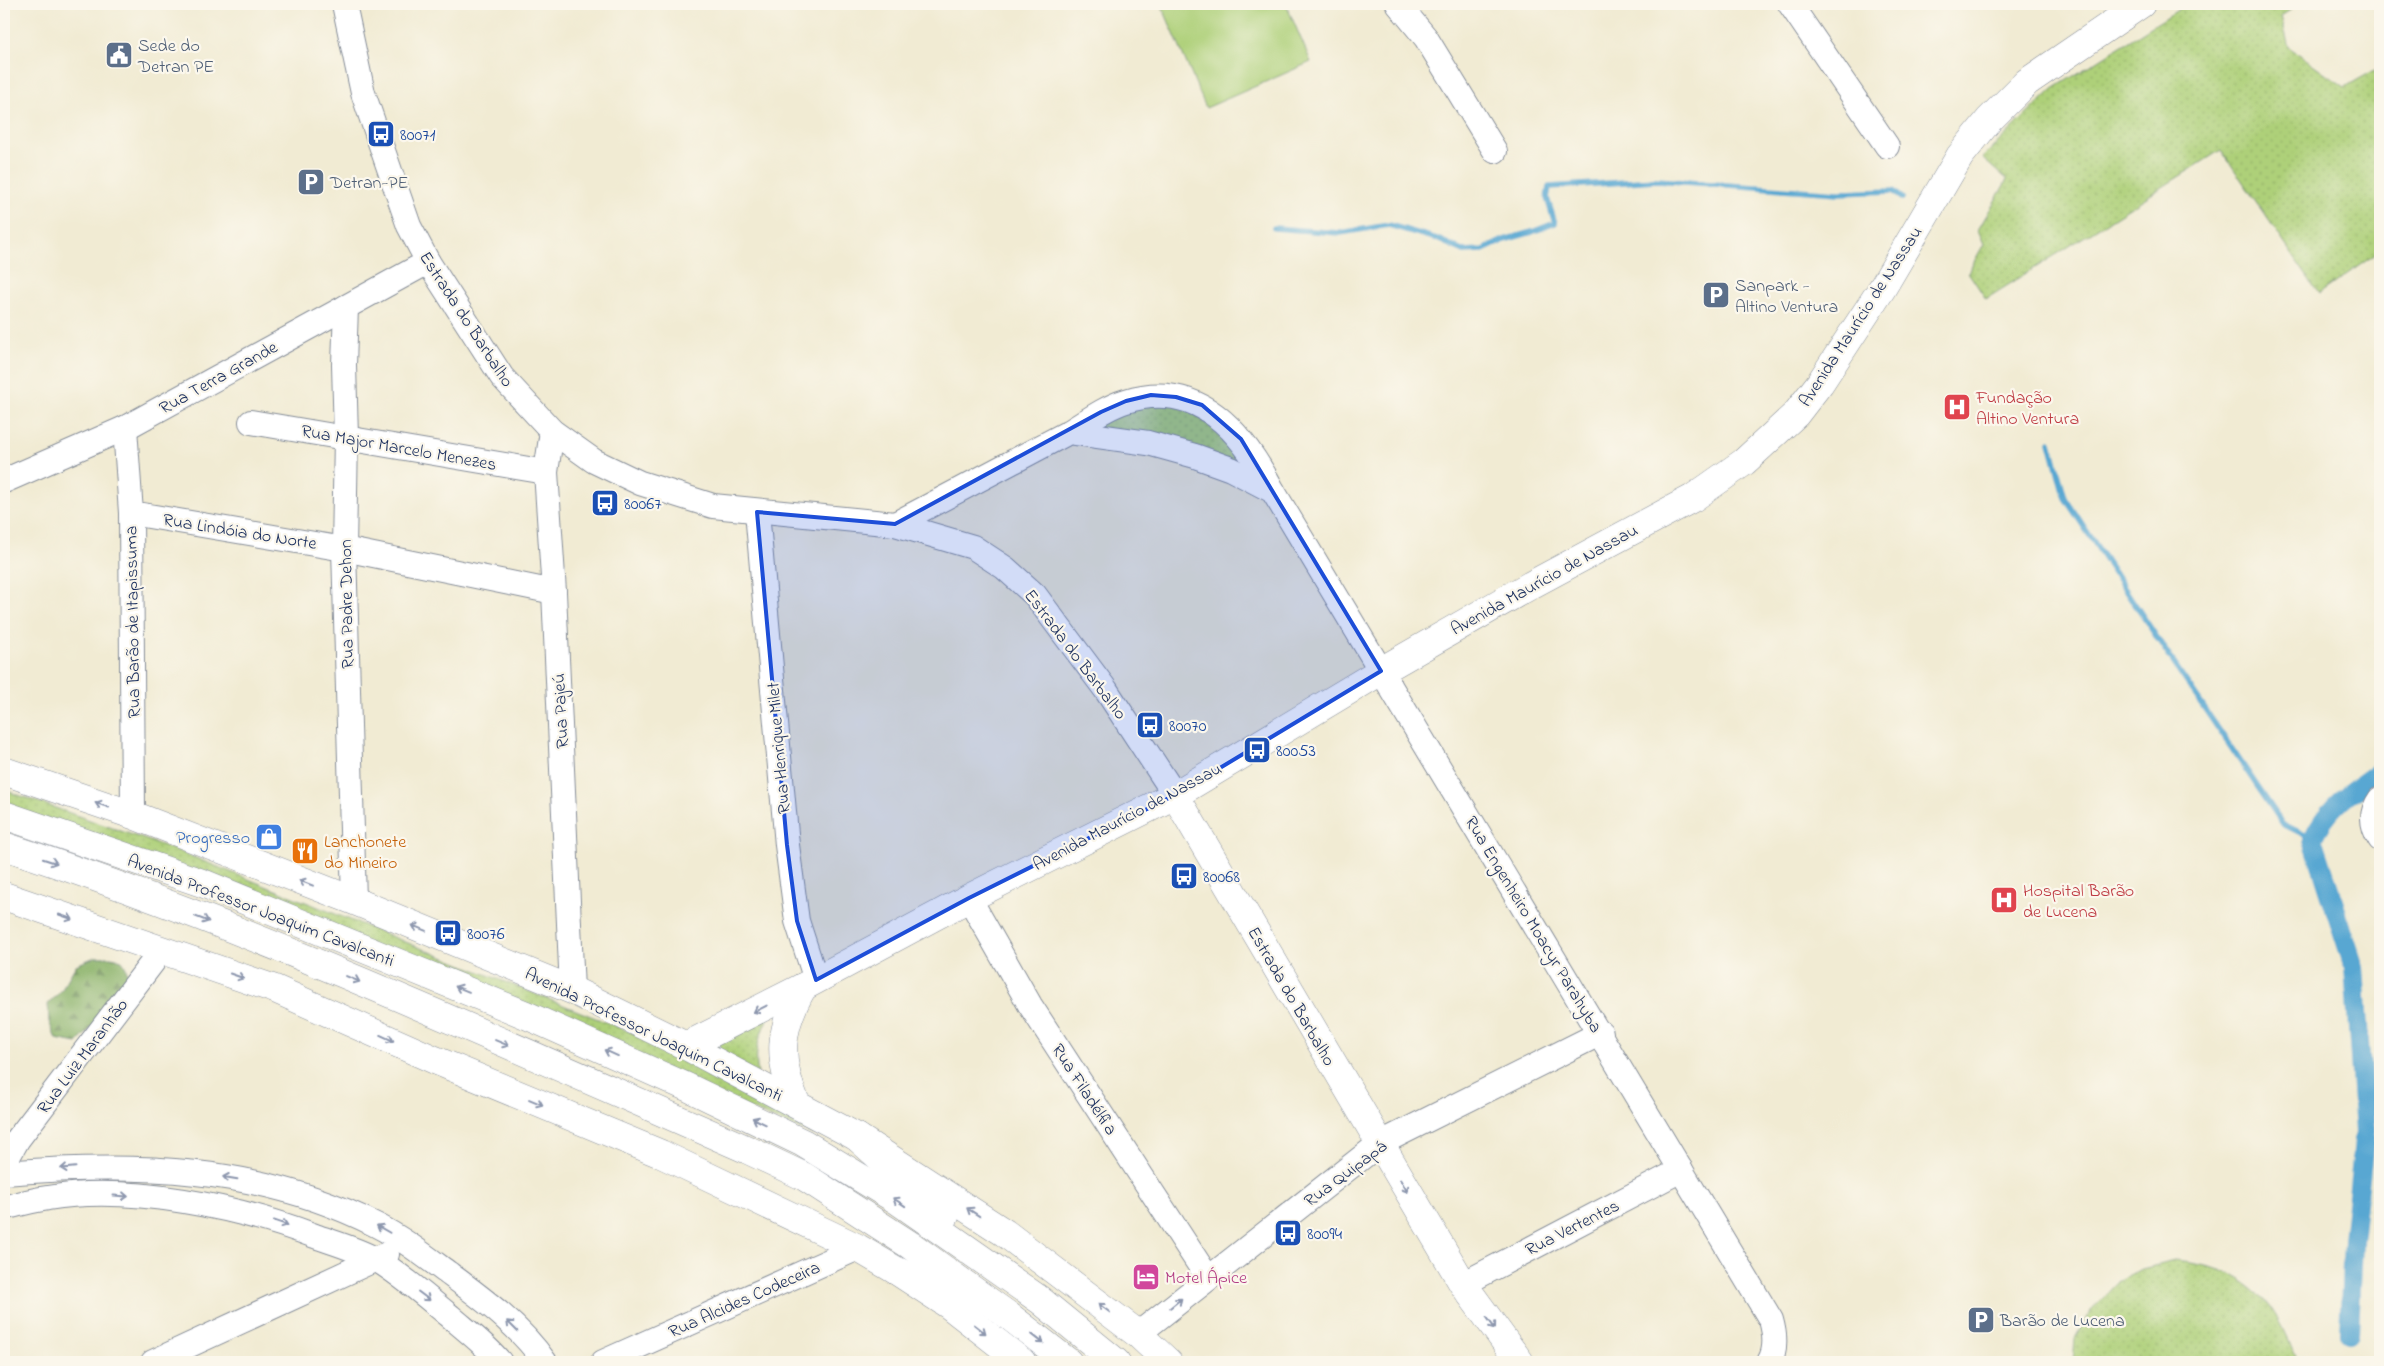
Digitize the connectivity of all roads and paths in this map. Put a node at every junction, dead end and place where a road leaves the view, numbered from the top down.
1 (344, 4) edge
2 (1398, 4) edge
3 (1790, 4) edge
4 (2141, 4) edge
5 (1887, 146) dead end
6 (1495, 151) dead end
7 (428, 262) junction
8 (346, 307) junction
9 (251, 422) dead end
10 (125, 428) junction
11 (552, 431) junction
12 (1069, 432) junction
13 (346, 437) junction
14 (546, 472) junction
15 (4, 481) edge
16 (1273, 491) junction
17 (757, 512) junction
18 (130, 513) junction
19 (895, 524) junction
20 (344, 549) junction
21 (554, 592) junction
22 (1381, 671) junction
23 (4, 771) edge
24 (1175, 795) junction
25 (2380, 799) edge
26 (4, 816) edge
27 (133, 816) junction
28 (2376, 831) edge
29 (4, 846) edge
30 (4, 896) edge
31 (969, 898) junction
32 (354, 901) junction
33 (162, 950) junction
34 (809, 984) junction
35 (572, 990) junction
36 (1600, 1033) junction
37 (686, 1046) junction
38 (796, 1103) junction
39 (857, 1137) junction
40 (1379, 1144) junction
41 (4, 1164) edge
42 (1681, 1170) junction
43 (4, 1173) edge
44 (4, 1208) edge
45 (407, 1242) junction
46 (858, 1248) junction
47 (377, 1260) junction
48 (897, 1271) junction
49 (1208, 1278) junction
50 (1463, 1284) junction
51 (1040, 1300) junction
52 (1008, 1316) junction
53 (1138, 1334) junction
54 (153, 1362) edge
55 (500, 1362) edge
56 (544, 1362) edge
57 (603, 1362) edge
58 (1022, 1362) edge
59 (1068, 1362) edge
60 (1116, 1362) edge
61 (1168, 1362) edge
62 (1520, 1362) edge
63 (1769, 1362) edge

1 - 7 street, Estrada do Barbalho
2 - 6 street
3 - 5 street
4 - 22 main road, Avenida Maurício de Nassau
7 - 8 street, Rua Terra Grande
7 - 11 street, Estrada do Barbalho
8 - 10 street, Rua Terra Grande
8 - 13 street, Rua Padre Dehon
9 - 13 street, Rua Major Marcelo Menezes
10 - 15 street, Rua Terra Grande
10 - 18 street, Rua Barão de Itapissuma
11 - 14 street, Rua Pajeú
11 - 17 street, Estrada do Barbalho
12 - 16 street
12 - 16 street, Rua Engenheiro Moacyr Parahyba
12 - 19 street, Rua Engenheiro Moacyr Parahyba
13 - 14 street, Rua Major Marcelo Menezes
13 - 20 street, Rua Padre Dehon
14 - 21 street, Rua Pajeú
16 - 22 street, Rua Engenheiro Moacyr Parahyba
17 - 19 street, Estrada do Barbalho
17 - 34 street, Rua Henrique Milet
18 - 20 street, Rua Lindóia do Norte
18 - 27 street, Rua Barão de Itapissuma
19 - 24 street, Estrada do Barbalho
20 - 21 street, Rua Lindóia do Norte
20 - 32 street, Rua Padre Dehon
21 - 35 street, Rua Pajeú
22 - 24 main road, Avenida Maurício de Nassau
22 - 36 street, Rua Engenheiro Moacyr Parahyba
27 -> 23 main road, Avenida Professor Joaquim Cavalcanti
24 - 31 main road, Avenida Maurício de Nassau
24 - 40 main road, Estrada do Barbalho
25 - 28 street
51 -> 26 main road, Avenida Professor Joaquim Cavalcanti
32 -> 27 main road, Avenida Professor Joaquim Cavalcanti
29 -> 52 main road, Avenida Professor Joaquim Cavalcanti
30 -> 33 main road
31 - 34 main road, Avenida Maurício de Nassau
31 - 49 street, Rua Filadélfia
35 -> 32 main road, Avenida Professor Joaquim Cavalcanti
33 - 41 street, Rua Luiz Maranhão
33 -> 46 main road
34 -> 37 main road, Avenida Maurício de Nassau
34 - 38 main road
35 - 37 main road, Avenida Professor Joaquim Cavalcanti
36 - 40 street, Rua Quipapá
36 - 42 street, Rua Engenheiro Moacyr Parahyba
37 - 38 main road, Avenida Professor Joaquim Cavalcanti
38 - 39 main road, Avenida Professor Joaquim Cavalcanti
39 - 51 main road
53 -> 39 main road, Avenida Professor Joaquim Cavalcanti
40 - 49 street, Rua Quipapá
40 -> 50 main road, Estrada do Barbalho
42 - 50 street, Rua Vertentes
42 - 63 street, Rua Engenheiro Moacyr Parahyba
45 -> 43 street
44 -> 47 street
45 - 47 street
56 -> 45 street
46 - 48 main road
46 - 57 street, Rua Alcides Codeceira
47 - 54 street
47 -> 55 street
48 - 52 main road
48 -> 58 main road
53 -> 49 street, Rua Quipapá
50 -> 62 main road, Estrada do Barbalho
51 - 60 main road
52 -> 59 main road
53 - 61 main road, Avenida Professor Joaquim Cavalcanti

